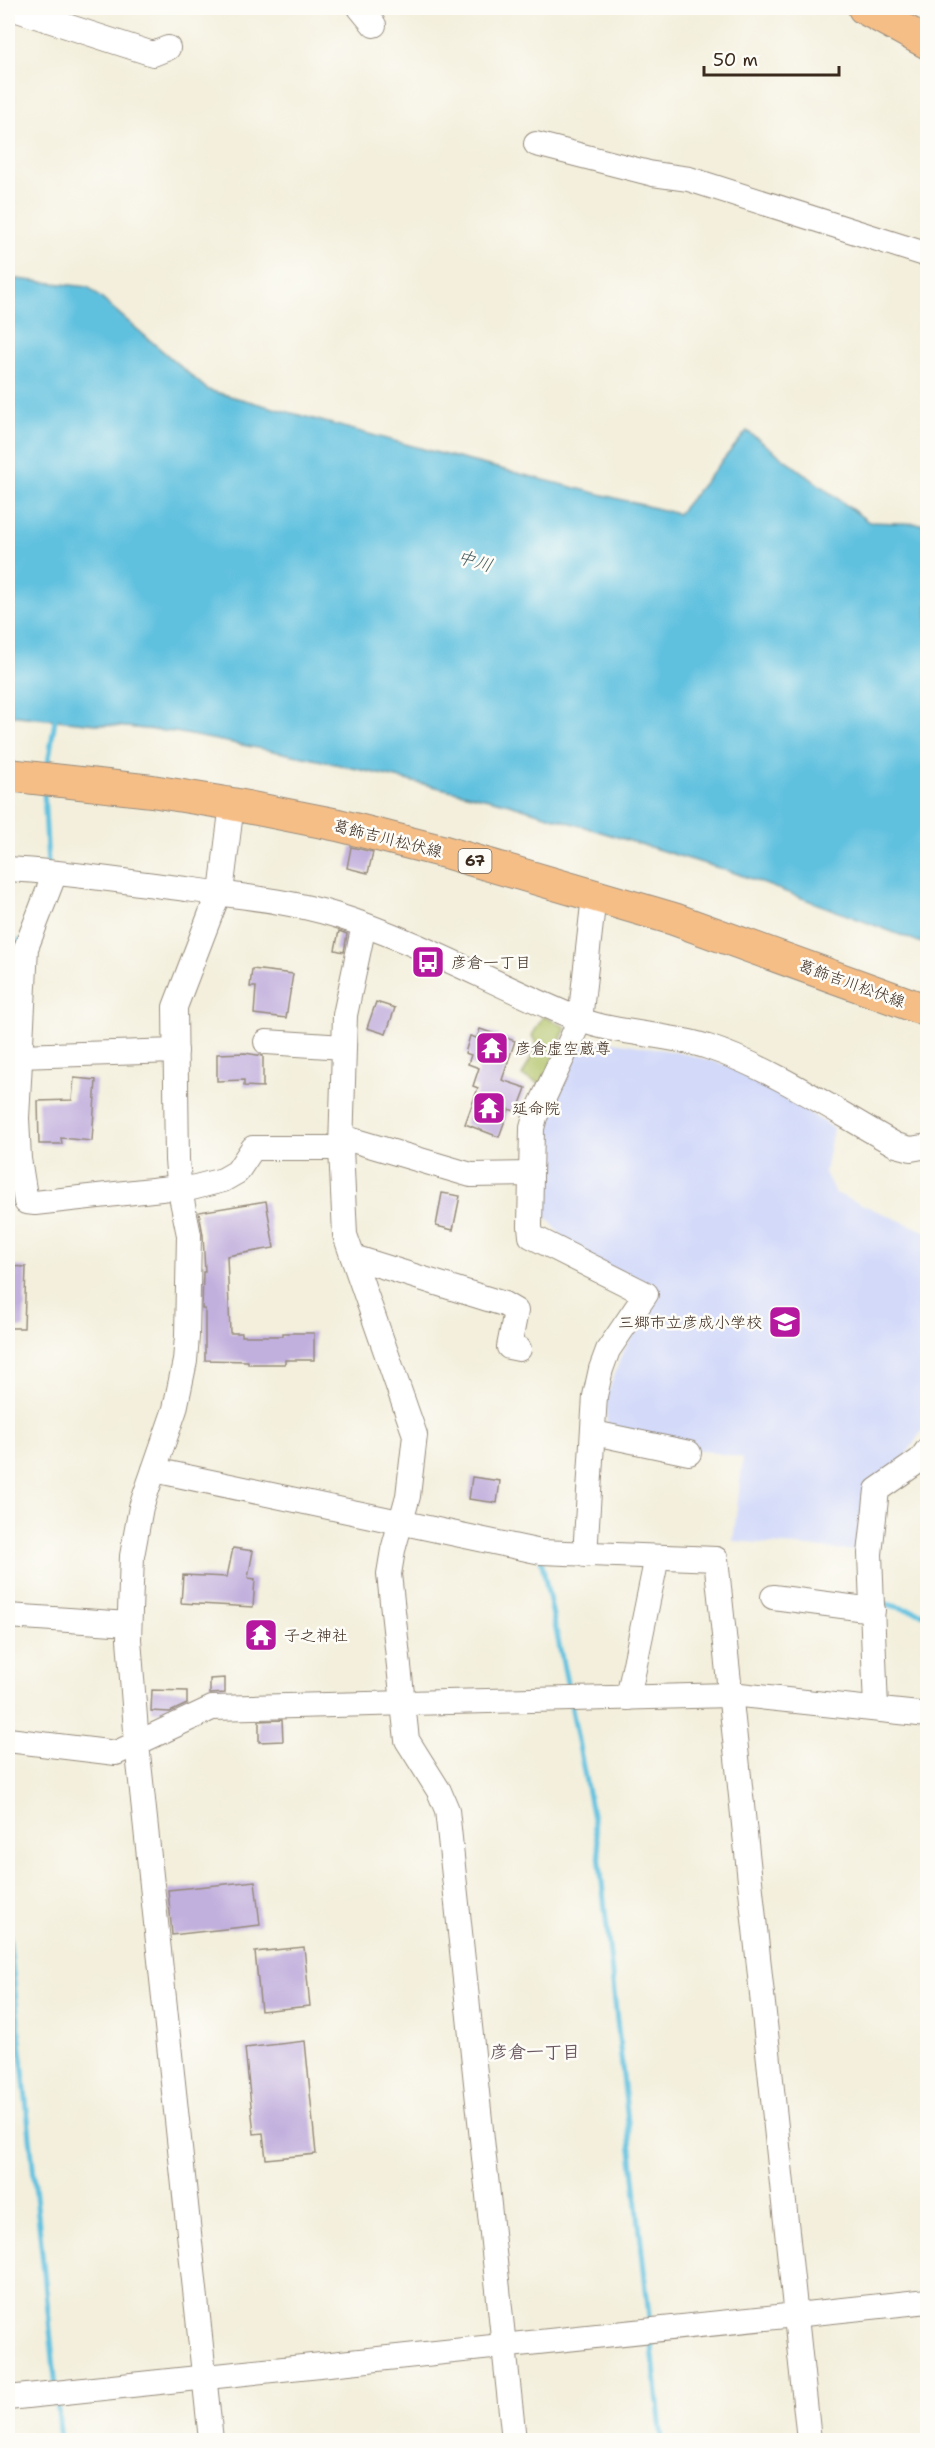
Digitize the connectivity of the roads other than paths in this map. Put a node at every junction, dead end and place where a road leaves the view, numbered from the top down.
1 (11, 8) edge
2 (864, 8) edge
3 (927, 43) edge
4 (168, 48) dead end
5 (536, 144) dead end
6 (927, 255) edge
7 (8, 775) edge
8 (232, 804) junction
9 (8, 869) edge
10 (55, 873) junction
11 (220, 892) junction
12 (594, 896) junction
13 (364, 925) junction
14 (927, 1011) edge
15 (580, 1020) junction
16 (266, 1042) dead end
17 (345, 1047) junction
18 (176, 1051) junction
19 (19, 1056) junction
20 (342, 1142) junction
21 (927, 1146) edge
22 (531, 1174) junction
23 (180, 1189) junction
24 (353, 1257) junction
25 (519, 1349) dead end
26 (594, 1433) junction
27 (927, 1449) edge
28 (689, 1453) dead end
29 (154, 1470) junction
30 (400, 1523) junction
31 (585, 1555) junction
32 (657, 1557) junction
33 (773, 1597) dead end
34 (873, 1610) junction
35 (8, 1616) edge
36 (129, 1624) junction
37 (731, 1694) junction
38 (628, 1698) junction
39 (403, 1705) junction
40 (876, 1709) junction
41 (927, 1715) edge
42 (8, 1740) edge
43 (138, 1744) junction
44 (927, 2301) edge
45 (796, 2316) junction
46 (504, 2346) junction
47 (204, 2378) junction
48 (8, 2398) edge
49 (211, 2440) edge
50 (514, 2440) edge
51 (809, 2440) edge

1 - 4 street
2 - 3 main road
5 - 6 street
7 - 8 main road, 葛飾吉川松伏線 / 67
8 - 11 street
8 - 12 main road, 葛飾吉川松伏線 / 67
9 - 10 street
10 - 11 street
10 - 19 street
11 - 13 street
11 - 18 street
12 - 14 main road, 葛飾吉川松伏線 / 67
12 - 15 street
13 - 15 street
13 - 17 street
15 - 21 street
15 - 22 street
16 - 17 street
17 - 20 street
18 - 19 street
18 - 23 street
19 - 23 street
20 - 22 street
20 - 23 street
20 - 24 street
22 - 26 street
23 - 29 street
24 - 25 street
24 - 30 street
26 - 28 street
26 - 31 street
27 - 34 street
29 - 30 street
29 - 36 street
30 - 31 street
30 - 39 street
31 - 32 street
32 - 37 street
32 - 38 street
33 - 34 street
34 - 40 street
35 - 36 street
36 - 43 street
37 - 38 street
37 - 40 street
37 - 45 street
38 - 39 street
39 - 43 street
39 - 46 street
40 - 41 street
42 - 43 street
43 - 47 street
44 - 45 street
45 - 46 street
45 - 51 street
46 - 47 street
46 - 50 street
47 - 48 street
47 - 49 street

